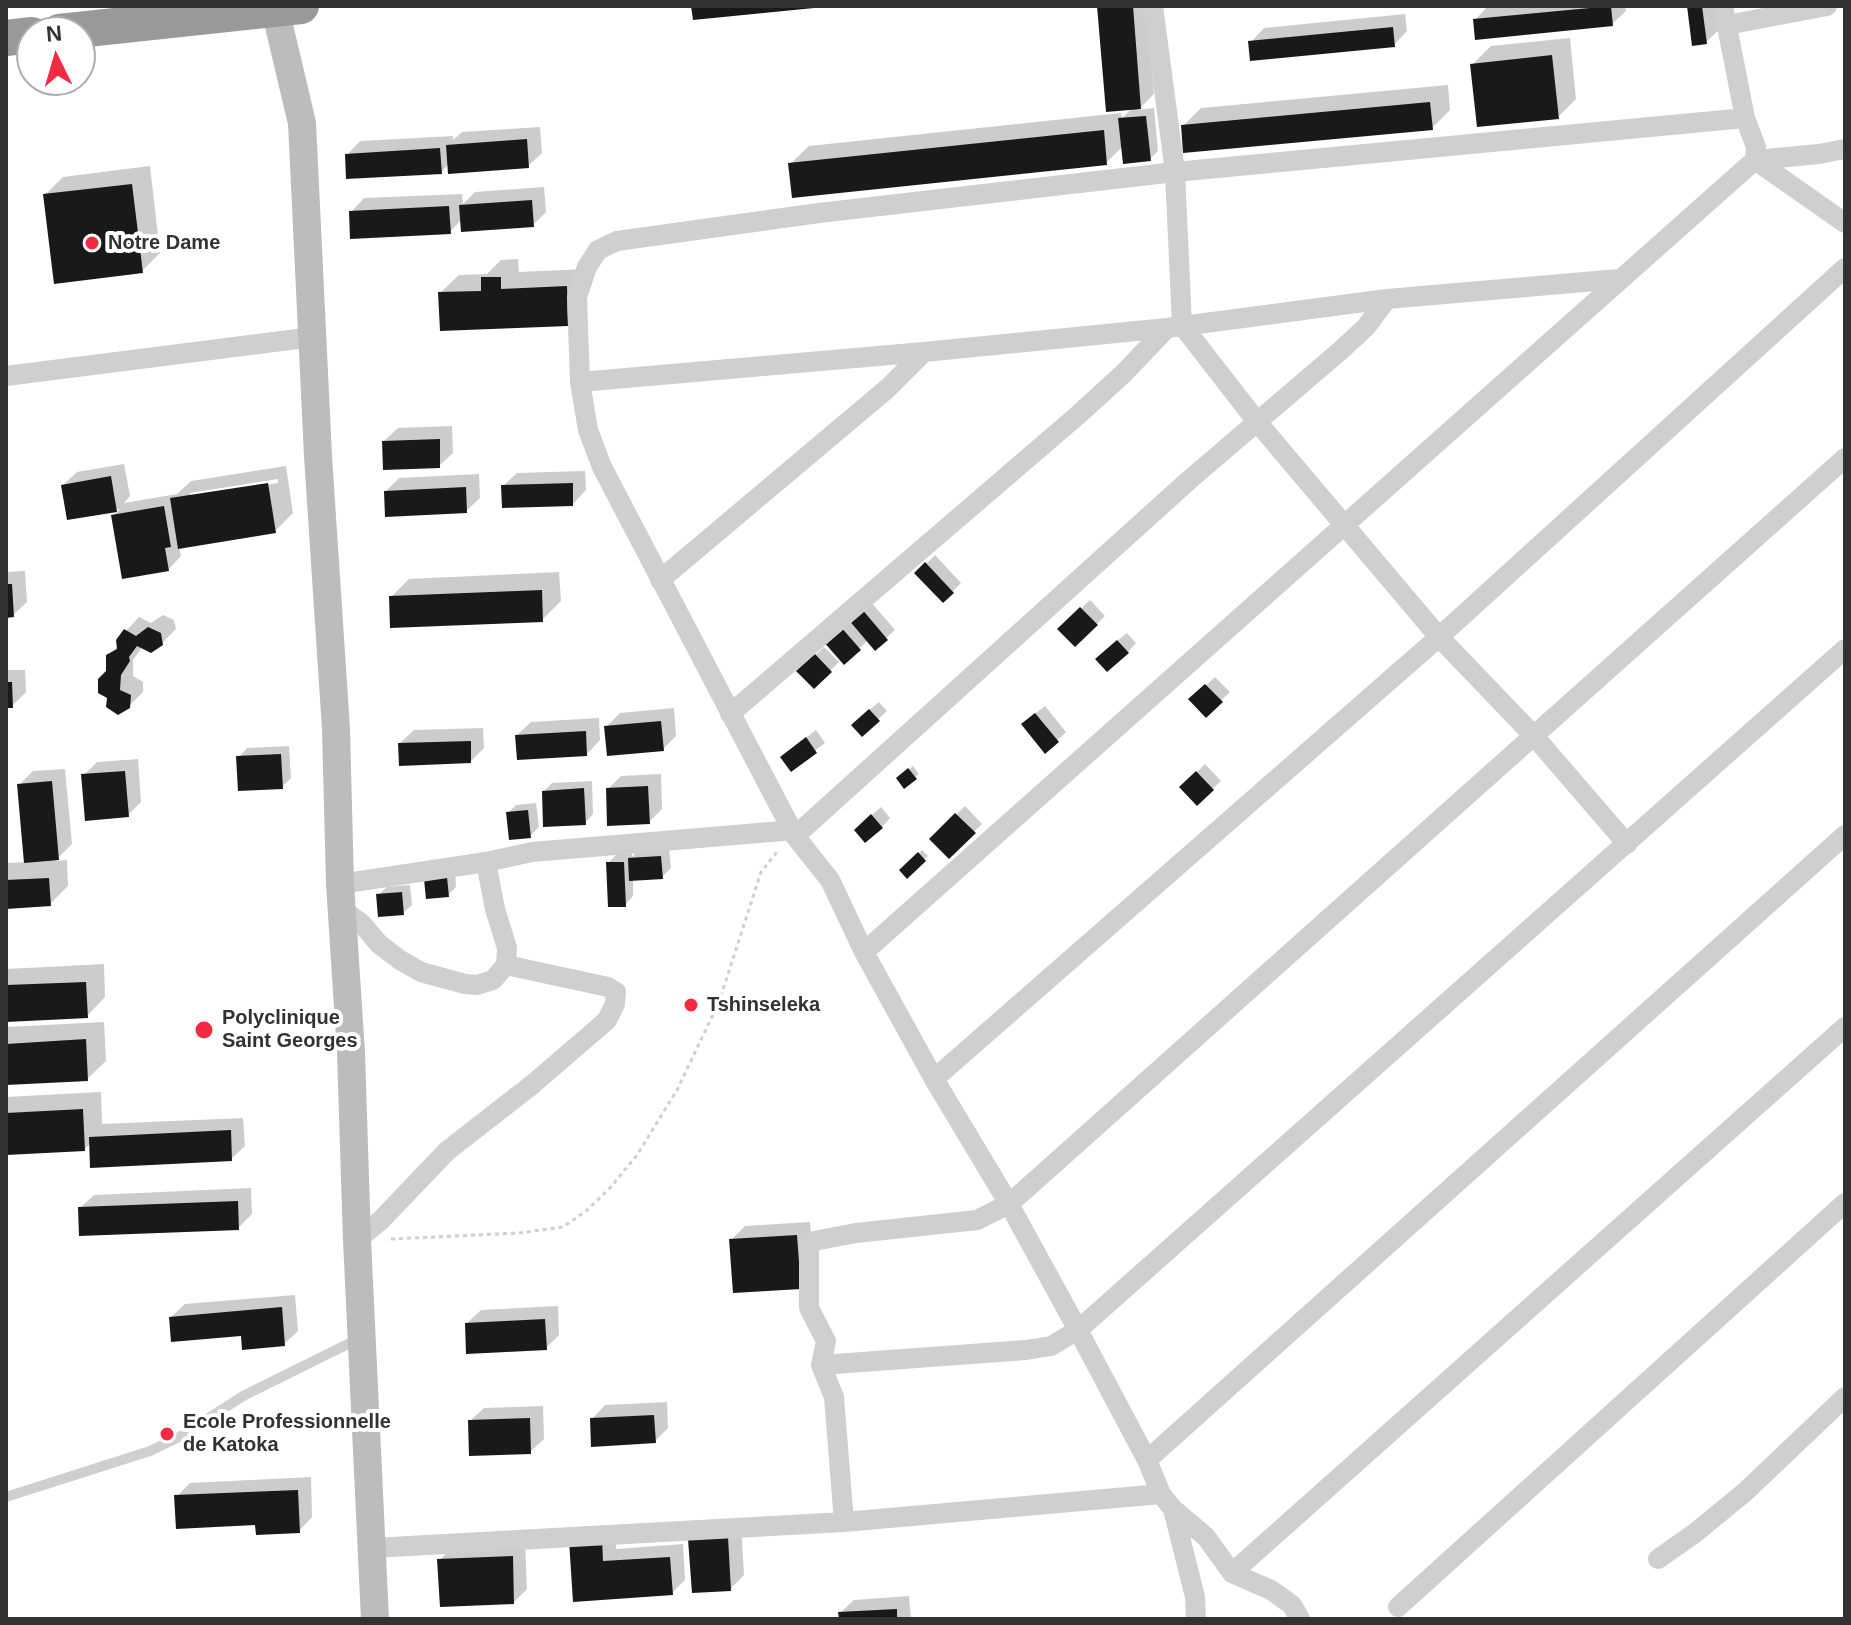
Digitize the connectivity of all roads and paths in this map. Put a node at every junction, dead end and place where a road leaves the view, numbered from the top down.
1 (1153, 6) edge
2 (1827, 6) edge
3 (288, 7) edge
4 (1725, 16) edge
5 (96, 28) edge
6 (1745, 118) junction
7 (1845, 149) edge
8 (1755, 160) junction
9 (1175, 172) junction
10 (1845, 223) edge
11 (1845, 268) edge
12 (1619, 279) junction
13 (1387, 299) junction
14 (1174, 326) junction
15 (313, 337) junction
16 (924, 352) junction
17 (6, 376) edge
18 (580, 382) junction
19 (1258, 423) junction
20 (1845, 458) edge
21 (1345, 526) junction
22 (660, 580) junction
23 (1439, 637) junction
24 (1845, 649) edge
25 (730, 714) junction
26 (1534, 736) junction
27 (794, 833) junction
28 (1845, 835) edge
29 (1627, 844) junction
30 (486, 862) junction
31 (341, 896) junction
32 (864, 952) junction
33 (506, 965) junction
34 (1845, 1027) edge
35 (934, 1079) junction
36 (1845, 1203) edge
37 (1009, 1204) junction
38 (357, 1240) junction
39 (1078, 1330) junction
40 (362, 1337) junction
41 (821, 1365) junction
42 (1845, 1397) edge
43 (1147, 1460) junction
44 (6, 1497) edge
45 (1167, 1501) junction
46 (844, 1522) junction
47 (373, 1548) junction
48 (1658, 1559) dead end
49 (1232, 1573) junction
50 (1398, 1607) dead end
51 (375, 1619) edge
52 (1196, 1619) edge
53 (1300, 1619) edge

1 - 9 street
2 - 4 street
3 - 5 highway
3 - 15 street
4 - 6 street
6 - 8 street
6 - 9 street
7 - 8 street
8 - 10 street
8 - 12 street
9 - 14 street
9 - 18 street
11 - 23 street
12 - 13 street
12 - 21 street
13 - 14 street
13 - 19 street
14 - 16 street
14 - 19 street
14 - 25 street
15 - 17 street
15 - 31 street
16 - 18 street
16 - 22 street
18 - 22 street
19 - 21 street
19 - 27 street
20 - 26 street
21 - 23 street
21 - 32 street
22 - 25 street
23 - 26 street
23 - 35 street
24 - 29 street
25 - 27 street
26 - 29 street
26 - 37 street
27 - 30 street
27 - 32 street
27 - 38 path
28 - 43 street
29 - 39 street
30 - 31 street
30 - 33 street
31 - 33 street
31 - 38 street
32 - 35 street
33 - 38 street
34 - 49 street
35 - 37 street
36 - 50 street
37 - 39 street
37 - 41 street
38 - 40 street
39 - 41 street
39 - 43 street
40 - 44 lane
40 - 47 street
41 - 46 street
42 - 48 street
43 - 45 street
45 - 46 street
45 - 49 street
45 - 52 street
46 - 47 street
47 - 51 street
49 - 53 street

